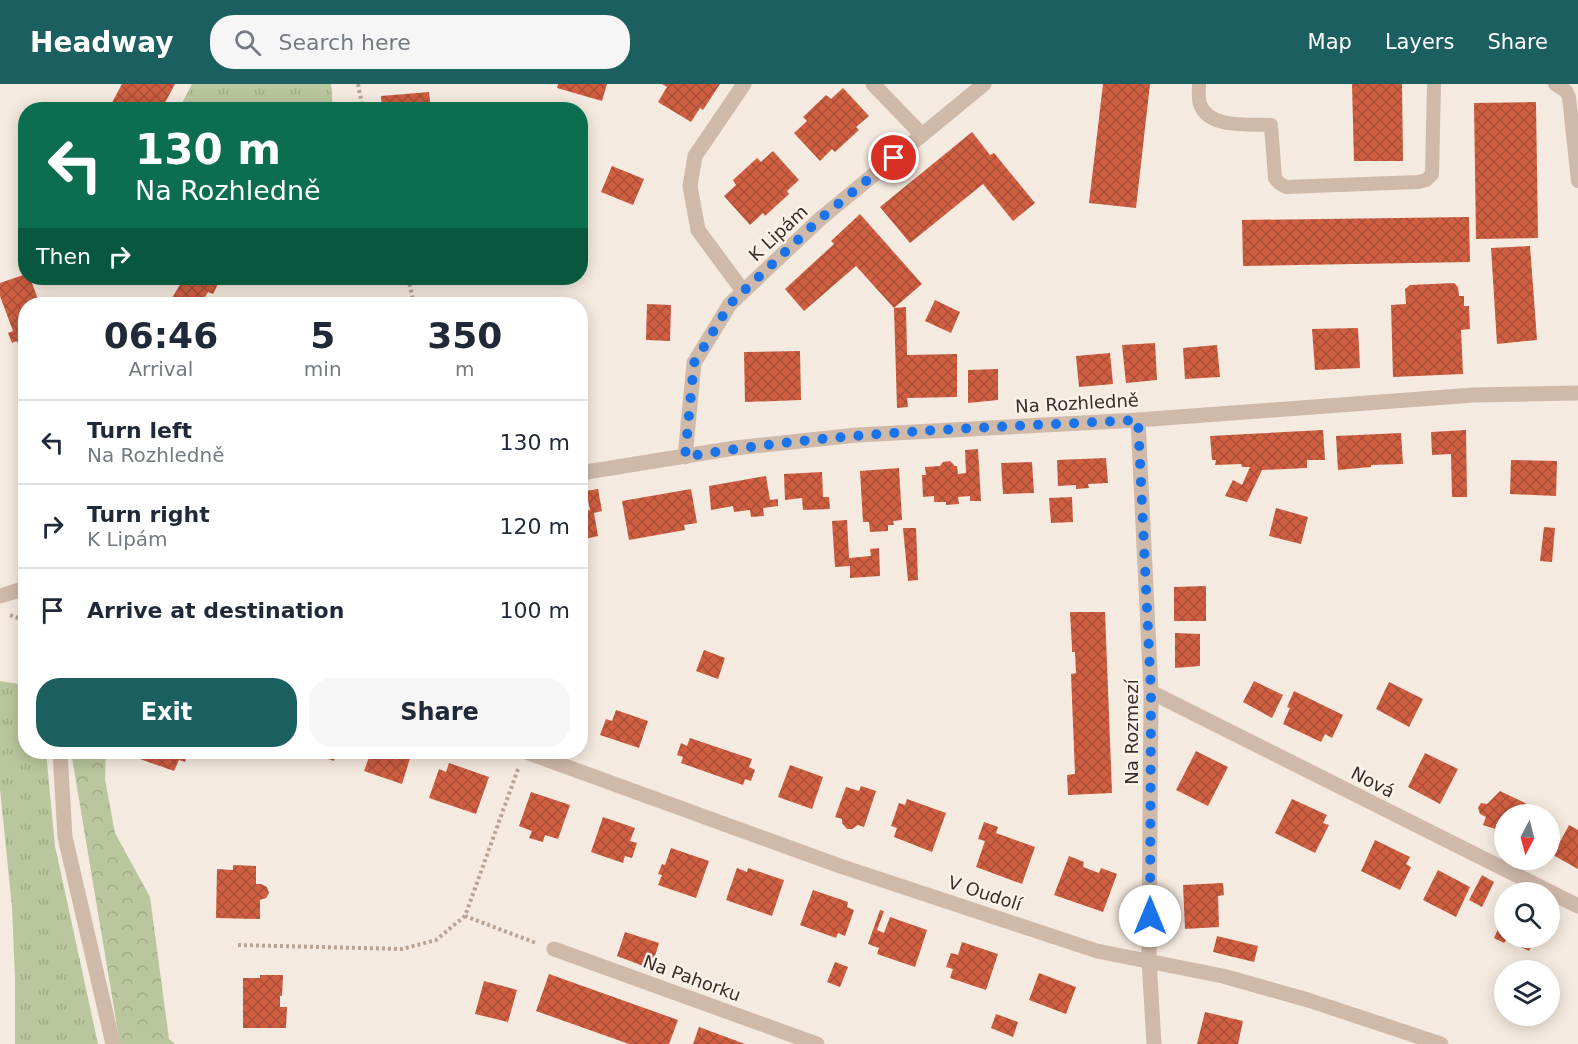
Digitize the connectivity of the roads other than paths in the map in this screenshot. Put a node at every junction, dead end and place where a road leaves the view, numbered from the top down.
1 (744, 84) edge
2 (873, 84) edge
3 (984, 84) edge
4 (1199, 84) edge
5 (1434, 84) edge
6 (1555, 84) edge
7 (922, 135) junction
8 (1578, 181) edge
9 (743, 291) junction
10 (1578, 393) edge
11 (1138, 420) junction
12 (685, 457) junction
13 (588, 472) edge
14 (18, 590) edge
15 (0, 596) edge
16 (1151, 692) junction
17 (60, 759) edge
18 (532, 759) edge
19 (1578, 906) edge
20 (554, 949) road end
21 (1149, 960) junction
22 (113, 1044) edge
23 (817, 1044) edge
24 (1154, 1044) edge
25 (1441, 1044) edge

1 - 9 street, K Lipám
2 - 7 street
3 - 7 street, K Lipám
4 - 5 lane
6 - 8 lane
7 - 9 street, K Lipám
9 - 12 street, K Lipám
10 - 11 street, Na Rozhledně
11 - 12 street, Na Rozhledně
11 - 16 street, Na Rozmezí
12 - 13 street, Na Rozhledně
14 - 15 street
16 - 19 street, Nová
16 - 21 street, Na Rozmezí
17 - 22 street
18 - 21 street, V Oudolí
20 - 23 street, Na Pahorku
21 - 24 street, Na Rozmezí
21 - 25 street, V Oudolí

